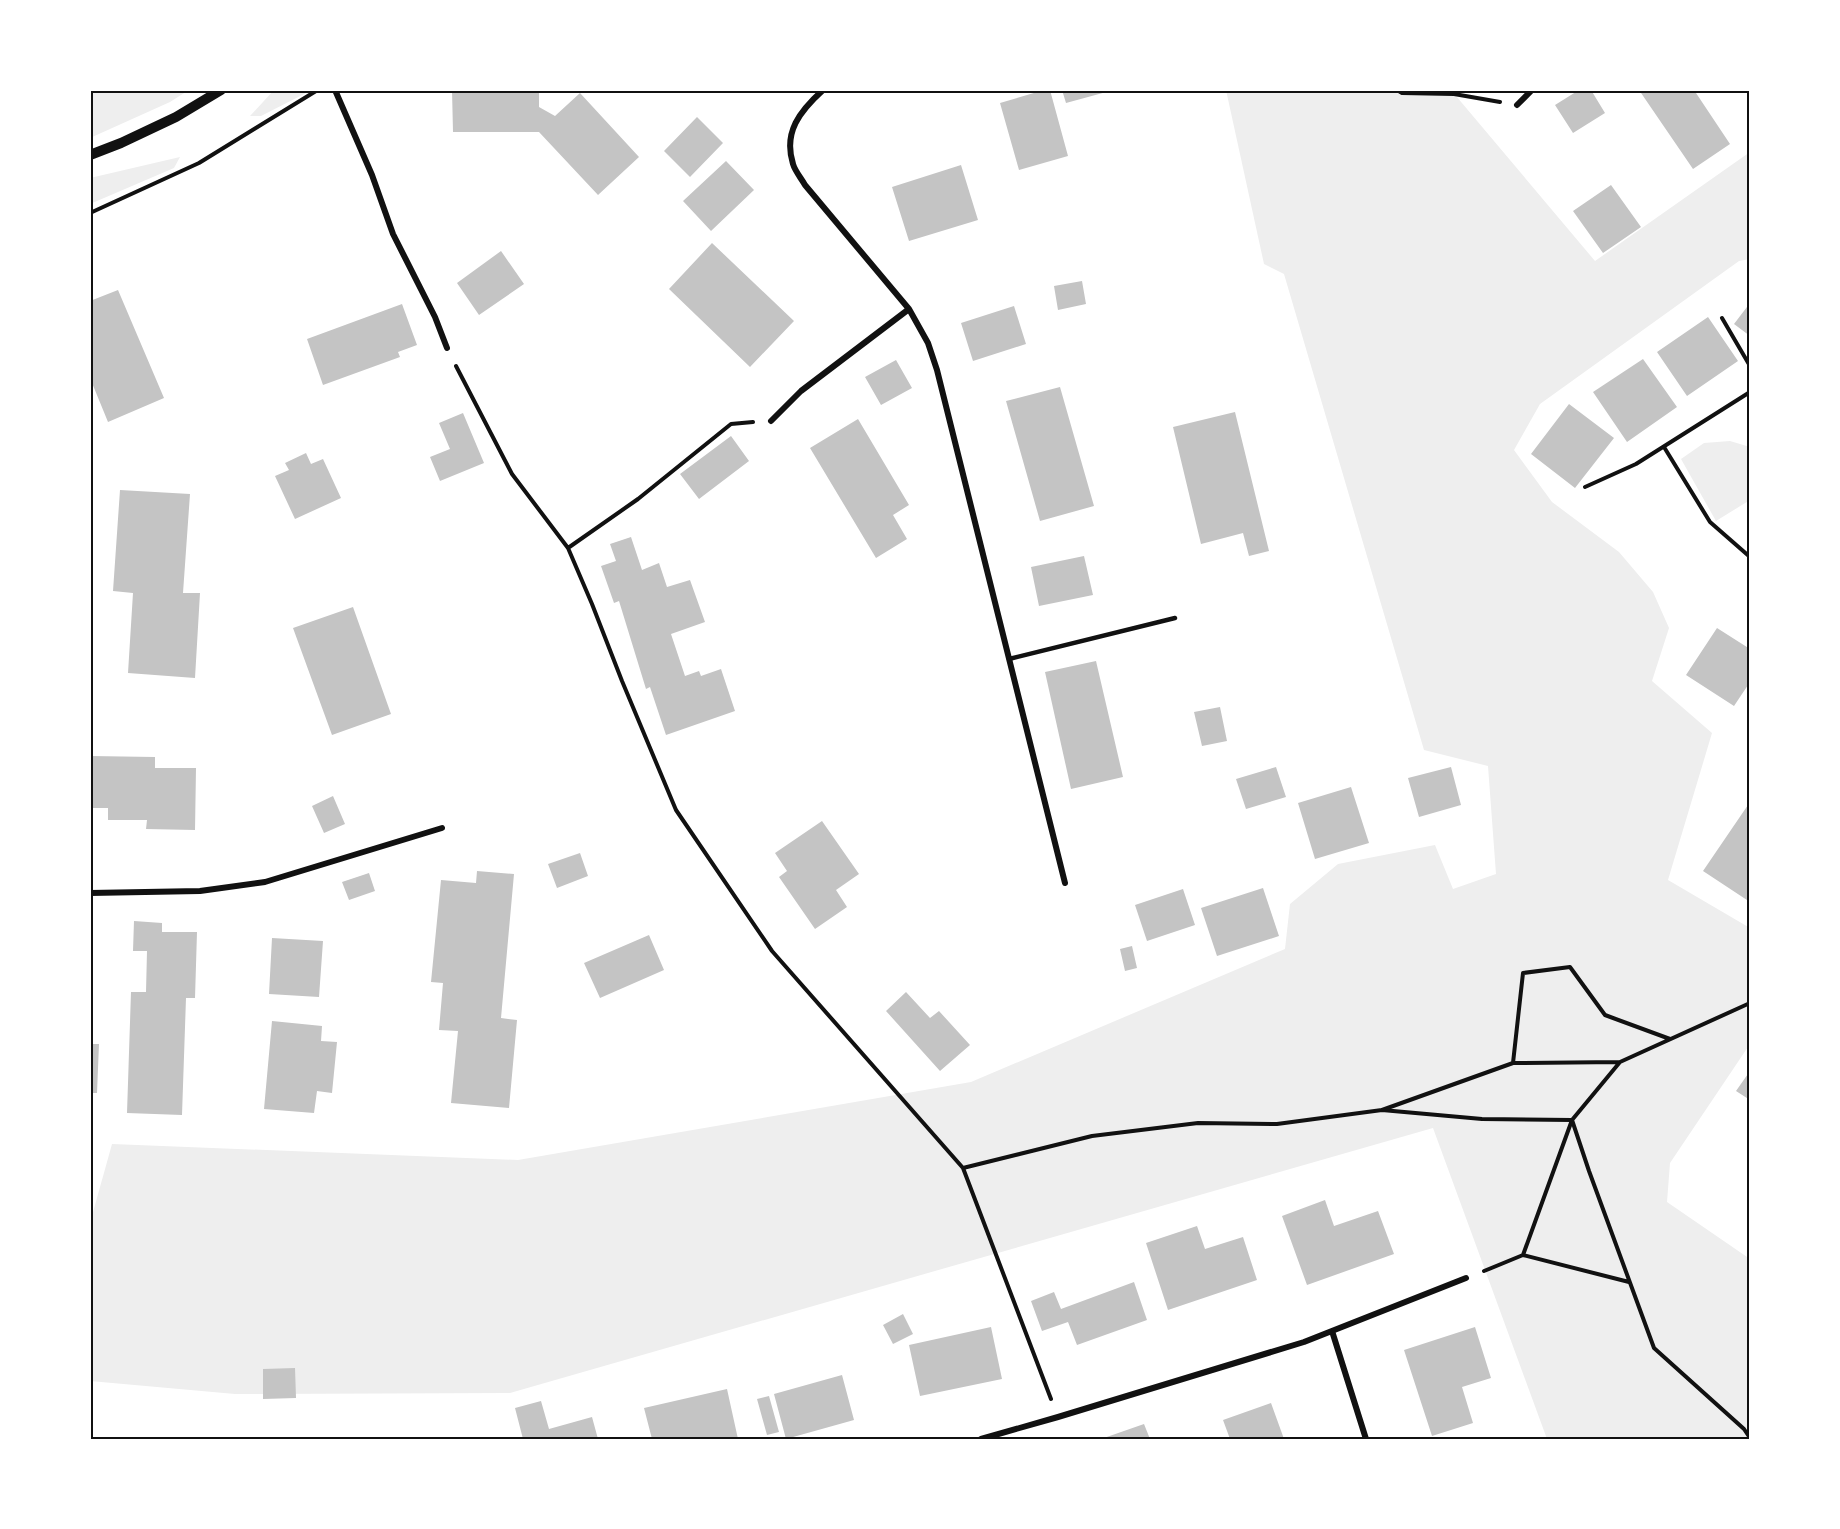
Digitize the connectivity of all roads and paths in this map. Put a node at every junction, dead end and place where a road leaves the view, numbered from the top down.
1 (221, 90) edge
2 (317, 90) edge
3 (335, 90) edge
4 (823, 90) edge
5 (1397, 90) edge
6 (1532, 90) edge
7 (1517, 105) joint
8 (90, 155) edge
9 (90, 213) edge
10 (909, 309) junction
11 (1722, 318) dead end
12 (447, 348) joint
13 (1750, 366) edge
14 (1750, 392) edge
15 (771, 421) joint
16 (1664, 447) junction
17 (1584, 488) dead end
18 (568, 548) junction
19 (1750, 557) edge
20 (1175, 618) dead end
21 (1009, 659) junction
22 (442, 828) dead end
23 (1065, 883) dead end
24 (90, 893) edge
25 (1750, 1003) edge
26 (1671, 1039) junction
27 (1620, 1062) junction
28 (1514, 1063) junction
29 (1382, 1110) junction
30 (1572, 1120) junction
31 (963, 1168) junction
32 (1523, 1255) junction
33 (1466, 1278) joint
34 (1630, 1283) junction
35 (1332, 1331) junction
36 (1058, 1417) junction
37 (1750, 1438) edge
38 (981, 1439) edge
39 (1366, 1439) edge

1 - 8 street
2 - 9 path
3 - 12 street
4 - 10 street
5 - 7 path
6 - 7 street
10 - 15 street
10 - 21 street
11 - 13 path
12 - 18 path
14 - 16 path
15 - 18 path
16 - 17 path
16 - 19 path
18 - 31 path
20 - 21 lane
21 - 23 street
22 - 24 street
25 - 26 path
26 - 27 path
26 - 28 path
27 - 28 path
27 - 30 path
28 - 29 path
29 - 30 path
29 - 31 path
30 - 32 path
30 - 34 path
31 - 36 path
32 - 33 path
32 - 34 path
33 - 35 street
34 - 37 path
35 - 36 street
35 - 39 street
36 - 38 street

